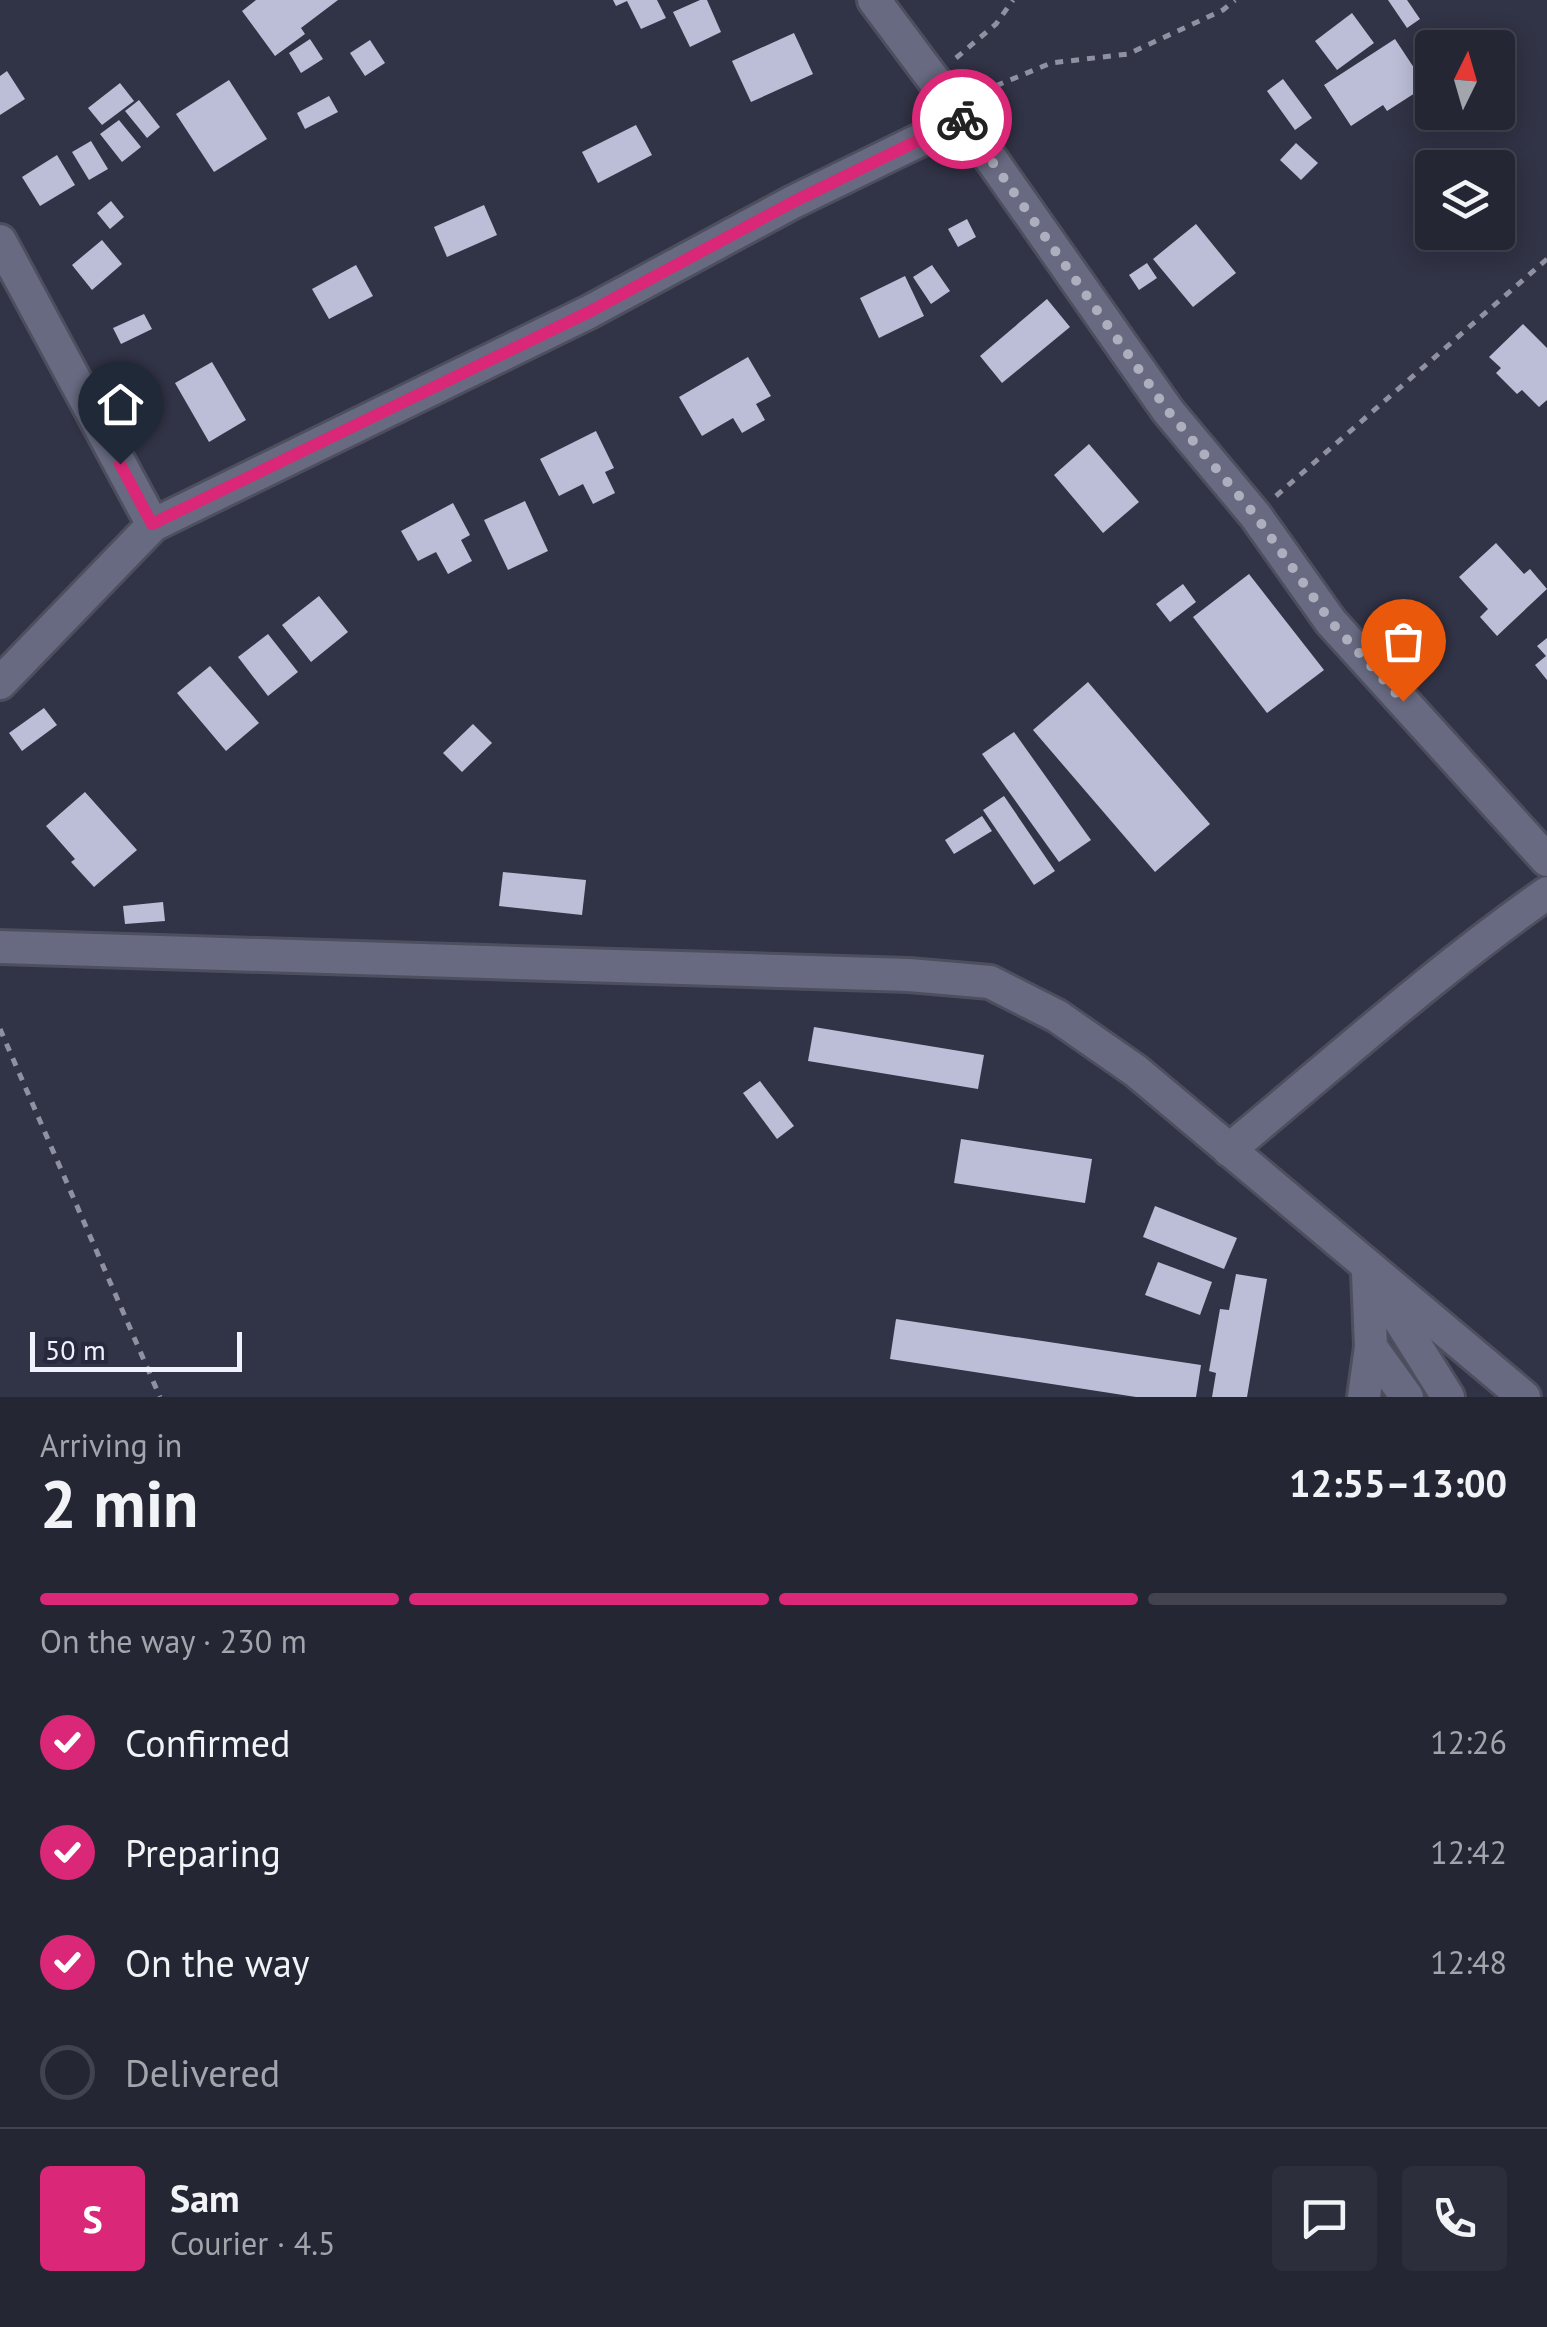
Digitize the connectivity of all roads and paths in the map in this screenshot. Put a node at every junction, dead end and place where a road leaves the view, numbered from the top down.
1 (874, 0) edge
2 (1013, 0) edge
3 (1235, 0) edge
4 (932, 77) junction
5 (963, 119) junction
6 (0, 241) edge
7 (1547, 259) edge
8 (1255, 515) junction
9 (152, 524) junction
10 (0, 683) edge
11 (1547, 860) edge
12 (1547, 893) edge
13 (2, 957) edge
14 (0, 1028) edge
15 (1228, 1150) junction
16 (1368, 1268) junction
17 (1370, 1347) junction
18 (160, 1397) edge
19 (1364, 1397) edge
20 (1407, 1397) edge
21 (1448, 1397) edge
22 (1524, 1397) edge

1 - 4 street
2 - 4 path
3 - 5 path
4 - 5 street
5 - 8 street
5 - 9 street
6 - 9 street
7 - 8 path
8 - 11 street
9 - 10 street
12 - 15 street
13 - 15 street
14 - 18 path
15 - 16 street
16 - 17 street
16 - 21 street
16 - 22 street
17 - 19 street
17 - 20 street

